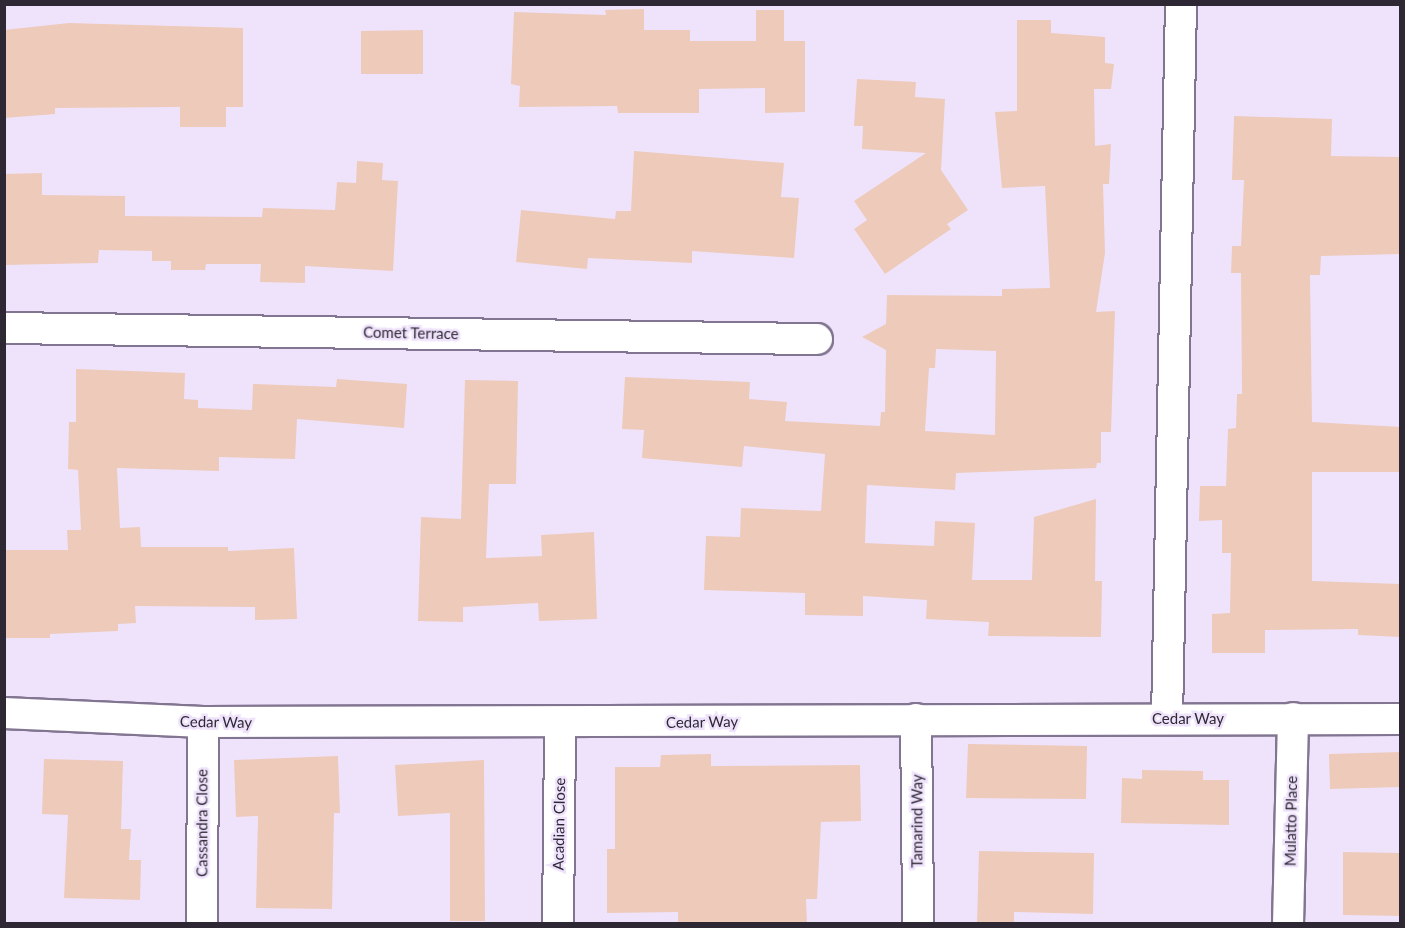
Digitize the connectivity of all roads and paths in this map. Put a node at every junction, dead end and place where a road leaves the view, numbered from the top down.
1 (1181, 4) edge
2 (4, 328) edge
3 (817, 339) dead end
4 (4, 713) edge
5 (1293, 718) junction
6 (916, 719) junction
7 (1167, 719) junction
8 (1401, 719) edge
9 (203, 722) junction
10 (560, 724) junction
11 (202, 924) edge
12 (558, 924) edge
13 (918, 924) edge
14 (1288, 924) edge

1 - 7 street
2 - 3 street, Comet Terrace
4 - 9 street, Cedar Way
5 - 7 street, Cedar Way
5 - 8 street, Cedar Way
5 - 14 street, Mulatto Place
6 - 7 street, Cedar Way
6 - 10 street, Cedar Way
6 - 13 street, Tamarind Way
9 - 10 street, Cedar Way
9 - 11 street, Cassandra Close
10 - 12 street, Acadian Close

